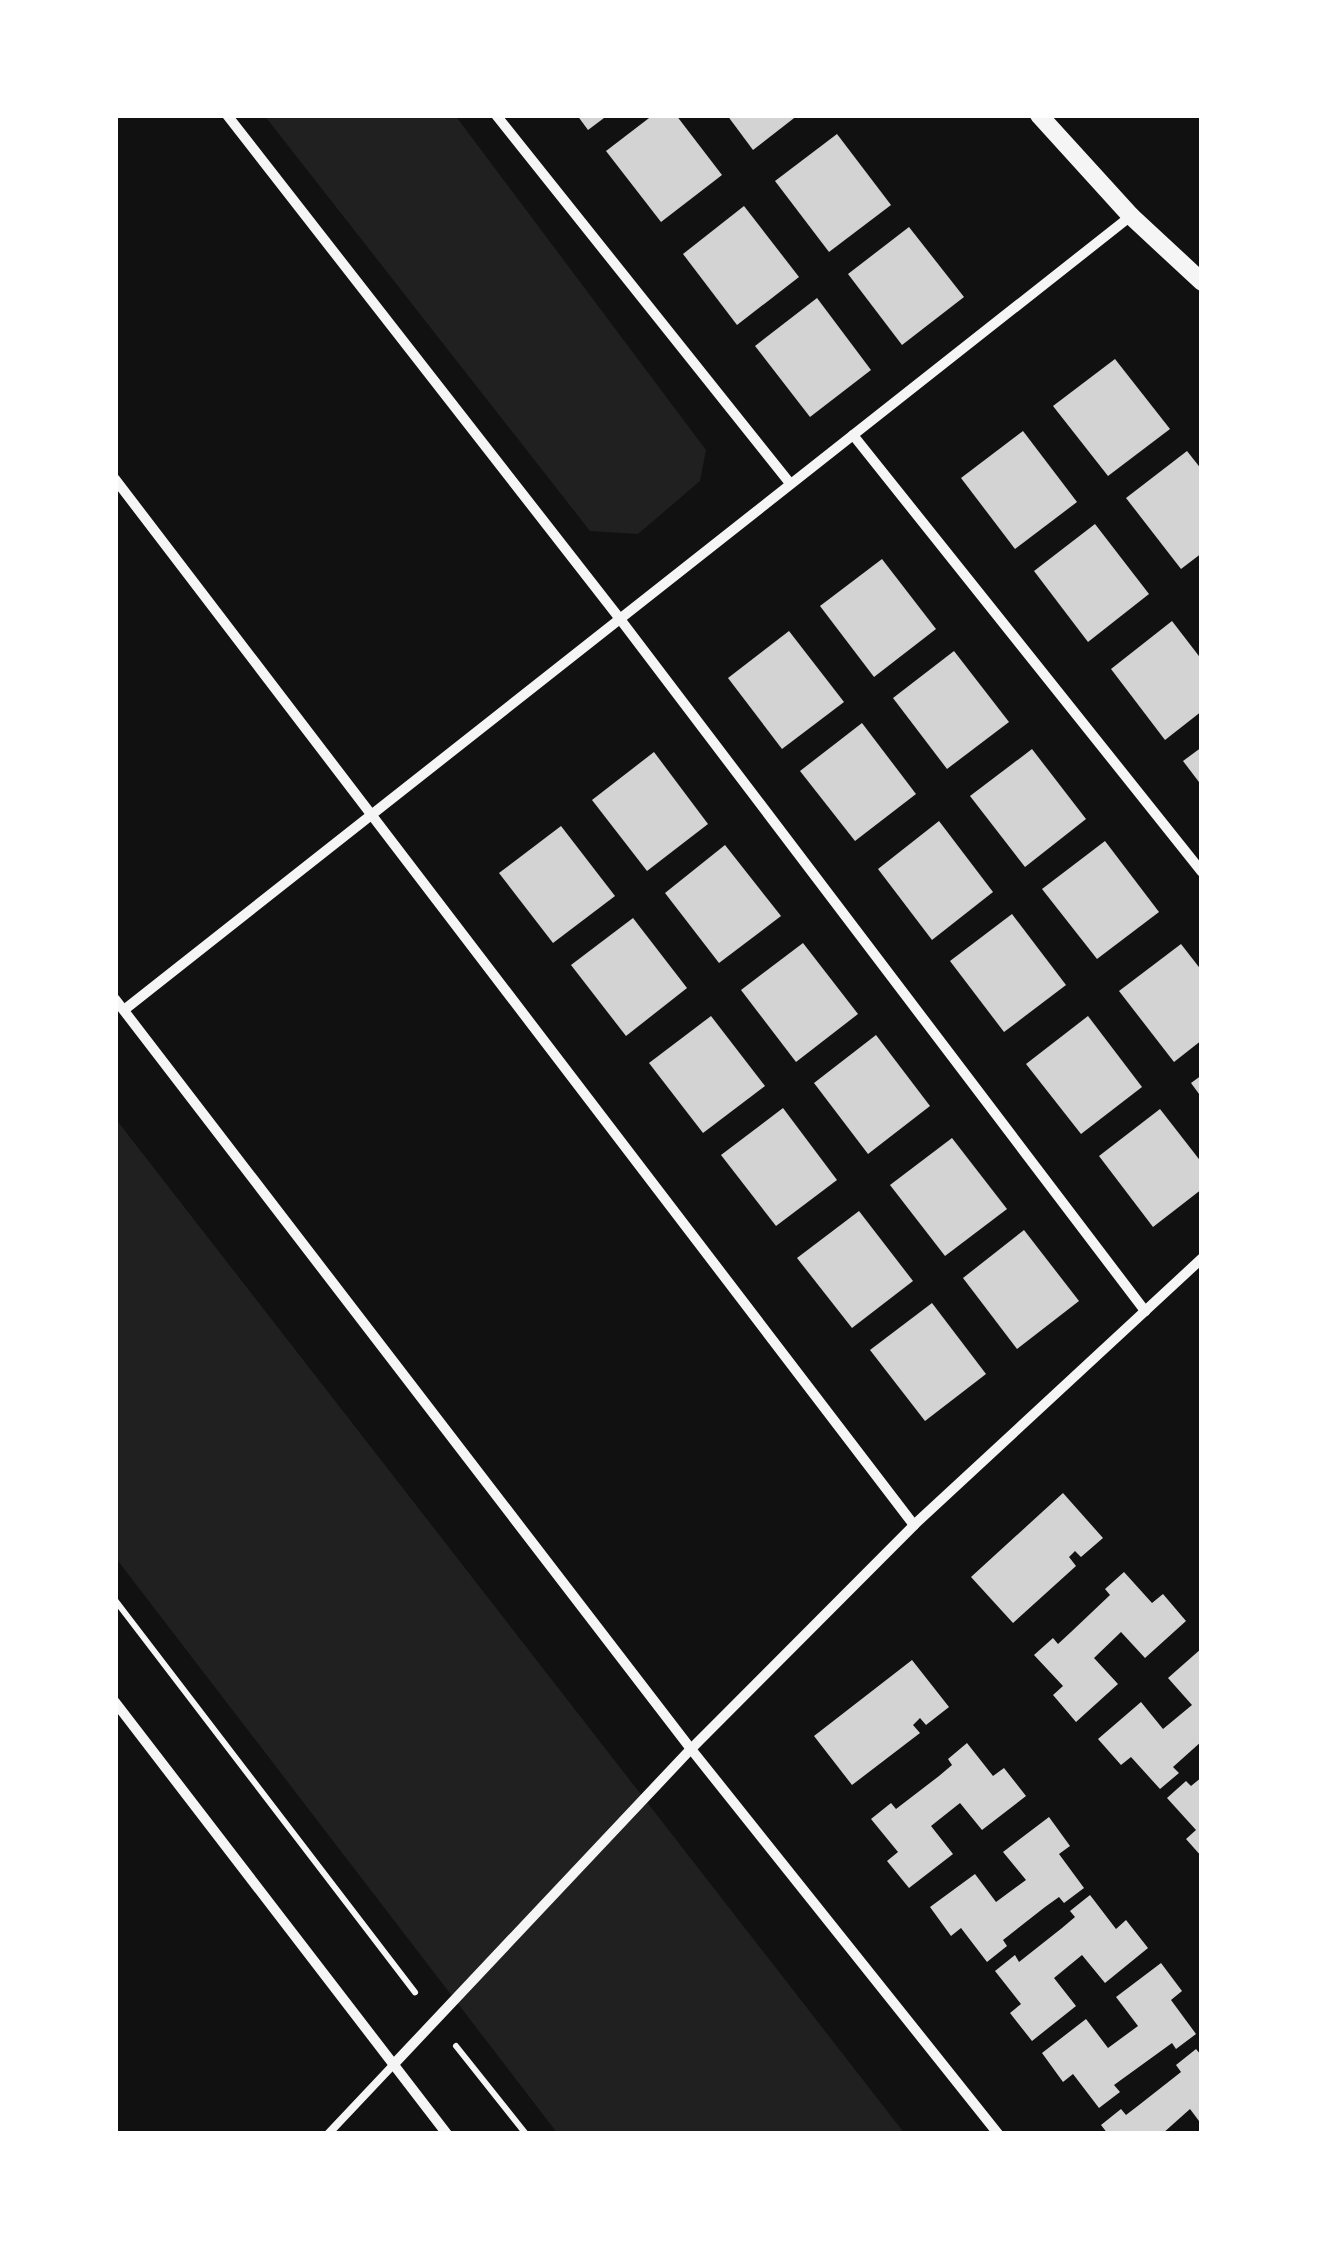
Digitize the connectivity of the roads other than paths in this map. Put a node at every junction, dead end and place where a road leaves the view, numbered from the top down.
1 (228, 115) edge
2 (496, 115) edge
3 (1039, 115) edge
4 (1131, 216) junction
5 (1202, 282) edge
6 (854, 435) junction
7 (115, 479) edge
8 (790, 484) junction
9 (620, 619) junction
10 (371, 815) junction
11 (1202, 872) edge
12 (115, 999) edge
13 (124, 1010) junction
14 (1202, 1258) edge
15 (1145, 1311) junction
16 (914, 1525) junction
17 (115, 1702) edge
18 (692, 1749) junction
19 (394, 2064) junction
20 (328, 2134) edge
21 (448, 2134) edge
22 (998, 2134) edge

1 - 9 street
2 - 8 street
3 - 4 street
4 - 5 street
4 - 6 street
6 - 8 street
6 - 11 street
7 - 10 street
8 - 9 street
9 - 10 street
9 - 15 street
10 - 13 street
10 - 16 street
12 - 13 street
13 - 18 street
14 - 15 street
15 - 16 street
16 - 18 street
17 - 19 street
18 - 19 street
18 - 22 street
19 - 20 lane
19 - 21 street

